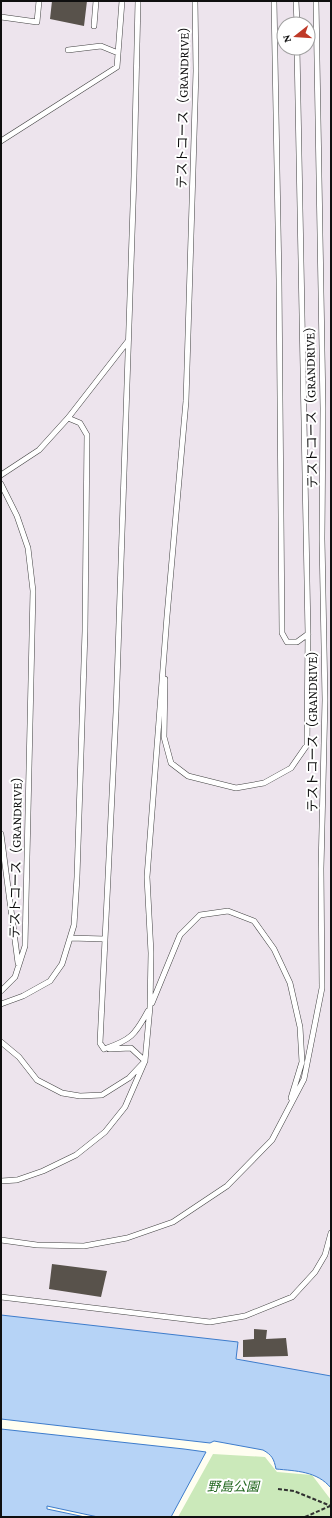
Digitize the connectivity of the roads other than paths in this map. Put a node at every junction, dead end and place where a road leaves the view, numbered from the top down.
1 (39, 1) edge
2 (96, 1) edge
3 (122, 1) edge
4 (138, 1) edge
5 (195, 1) edge
6 (274, 1) edge
7 (296, 1) edge
8 (316, 1) edge
9 (297, 16) edge
10 (1, 18) edge
11 (94, 26) dead end
12 (68, 50) dead end
13 (118, 53) junction
14 (297, 56) edge
15 (1, 141) edge
16 (128, 340) junction
17 (68, 418) junction
18 (1, 475) edge
19 (1, 484) edge
20 (167, 616) junction
21 (308, 634) junction
22 (328, 700) edge
23 (1, 834) edge
24 (70, 938) junction
25 (105, 939) junction
26 (18, 966) junction
27 (1, 991) edge
28 (1, 1004) edge
29 (150, 1007) junction
30 (1, 1042) edge
31 (104, 1049) junction
32 (145, 1060) junction
33 (289, 1107) junction
34 (1, 1181) edge
35 (331, 1233) edge
36 (1, 1240) edge
37 (1, 1297) edge

1 - 10 lane
2 - 11 lane
3 - 13 lane
4 - 16 lane
5 - 20 lane, テストコース（GRANDRIVE）
6 - 21 lane
7 - 9 lane
8 - 22 lane, テストコース（GRANDRIVE）
12 - 13 lane
13 - 15 lane
14 - 21 lane
16 - 17 lane
16 - 25 lane
17 - 18 lane
17 - 24 lane
19 - 26 lane, テストコース（GRANDRIVE）
20 - 21 lane
20 - 29 lane, テストコース（GRANDRIVE）
22 - 33 lane, テストコース（GRANDRIVE）
23 - 26 lane, テストコース（GRANDRIVE）
24 - 25 lane
24 - 28 lane
25 - 31 lane
26 - 27 lane, テストコース（GRANDRIVE）
29 - 31 lane
29 - 32 lane, テストコース（GRANDRIVE）
29 - 33 lane
30 - 32 lane
31 - 32 lane
32 - 34 lane, テストコース（GRANDRIVE）
33 - 36 lane, テストコース（GRANDRIVE）
35 - 37 lane

